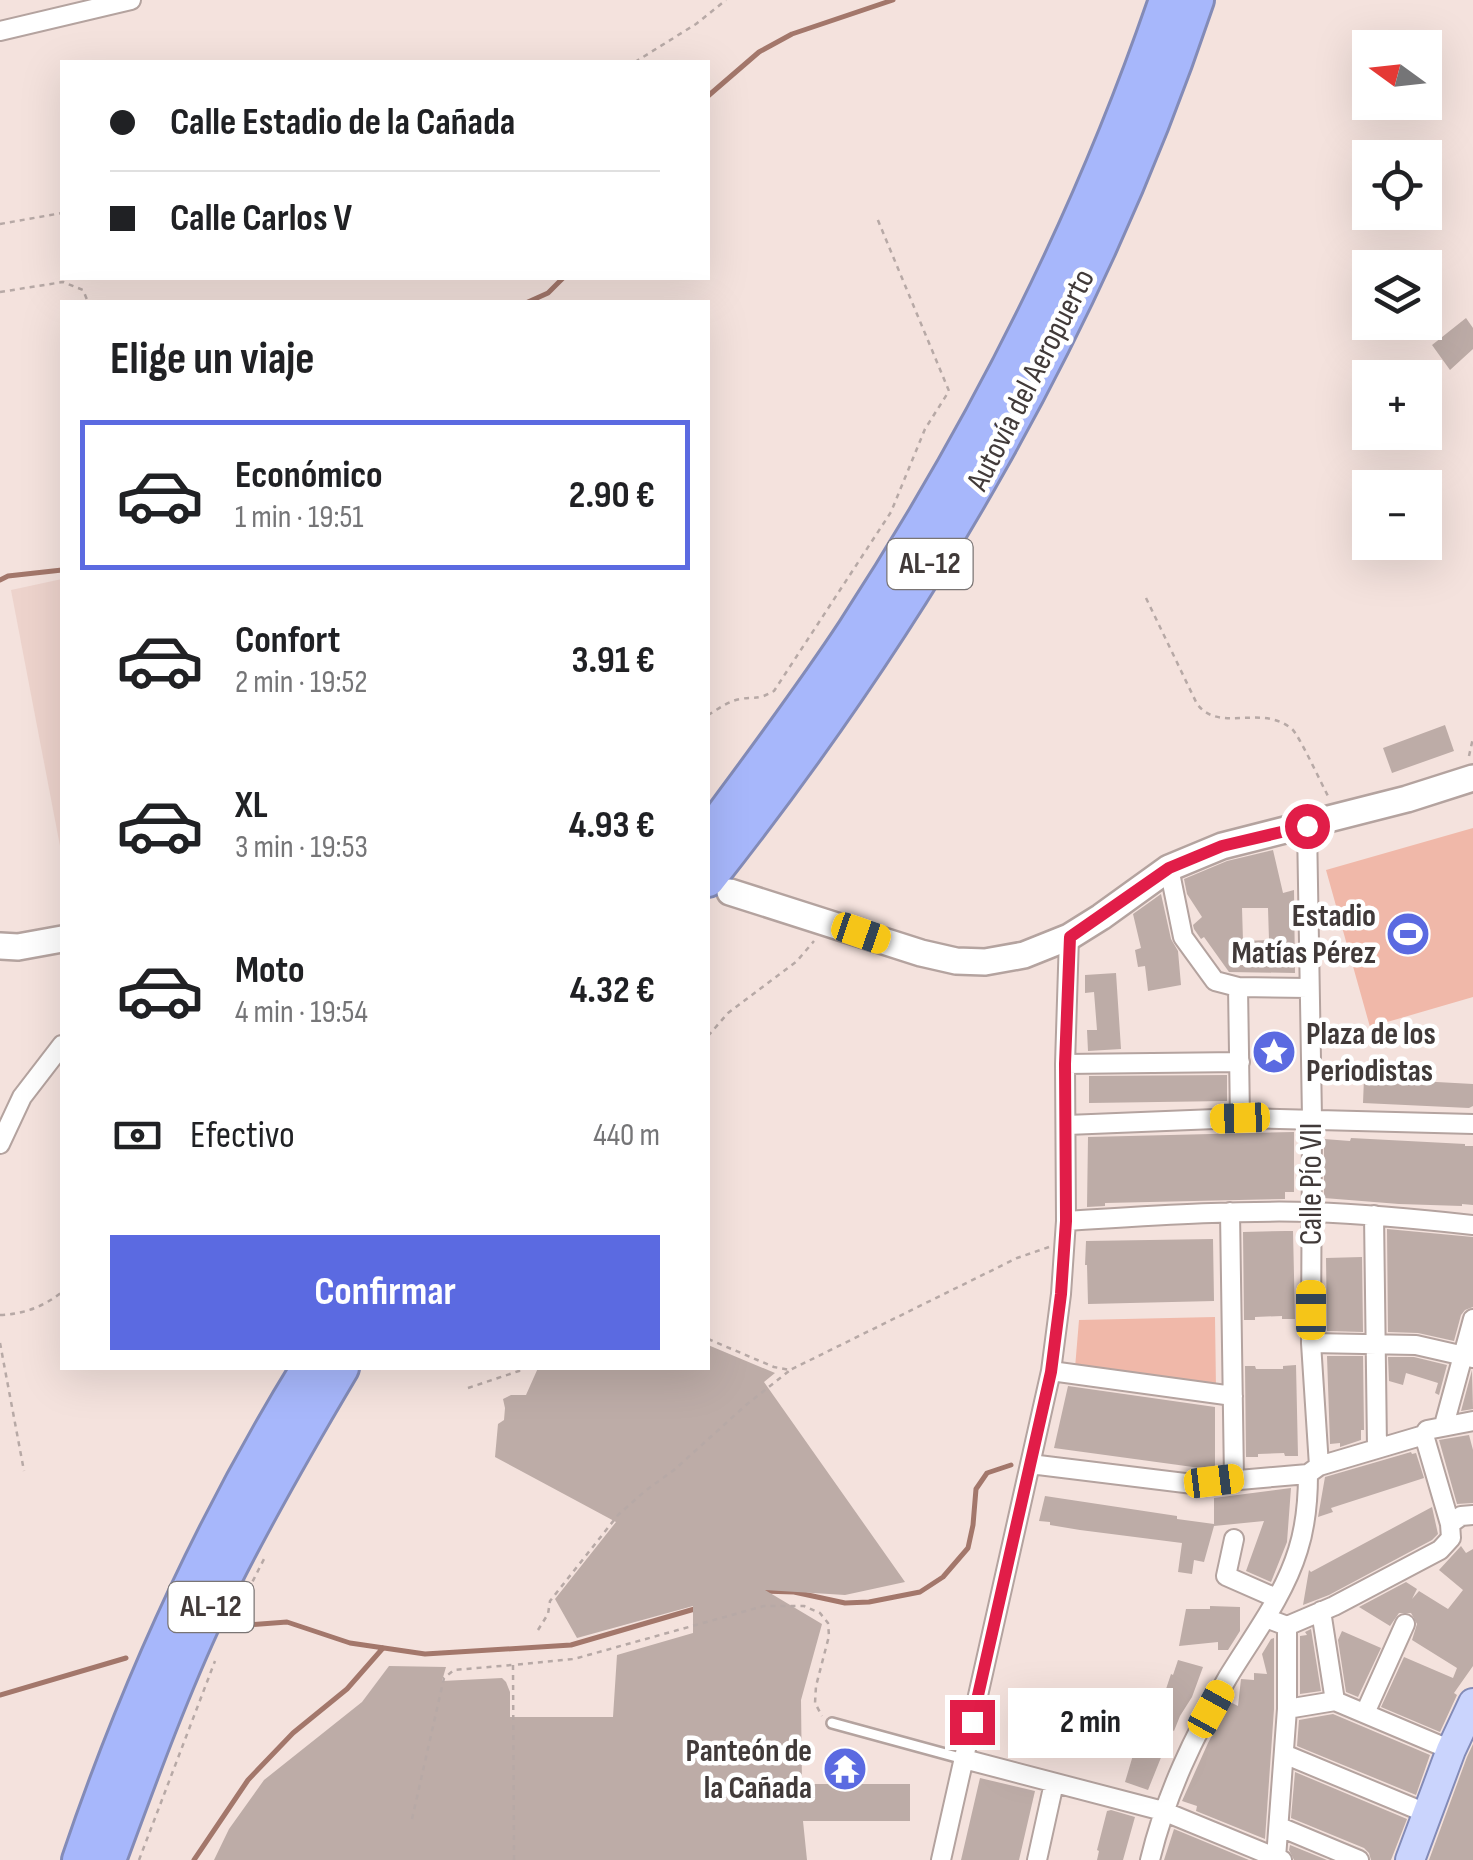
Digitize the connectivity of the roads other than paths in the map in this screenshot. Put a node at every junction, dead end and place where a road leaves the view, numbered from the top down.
1 (131, 0) edge
2 (1150, 0) edge
3 (1166, 0) edge
4 (1195, 9) edge
5 (0, 31) edge
6 (1099, 178) junction
7 (1473, 778) edge
8 (1307, 826) junction
9 (710, 831) edge
10 (1169, 868) junction
11 (719, 886) edge
12 (1070, 937) junction
13 (60, 939) edge
14 (0, 946) edge
15 (1238, 987) junction
16 (1308, 988) junction
17 (60, 1048) edge
18 (1240, 1062) junction
19 (1065, 1064) junction
20 (1240, 1118) junction
21 (1312, 1118) junction
22 (1473, 1124) edge
23 (1067, 1125) junction
24 (0, 1144) edge
25 (1230, 1212) junction
26 (1310, 1212) junction
27 (1374, 1215) junction
28 (1066, 1221) junction
29 (1473, 1225) edge
30 (1473, 1319) edge
31 (1311, 1343) junction
32 (1374, 1344) junction
33 (1468, 1356) edge
34 (307, 1370) edge
35 (341, 1370) edge
36 (1051, 1372) junction
37 (1232, 1396) junction
38 (1473, 1421) edge
39 (1444, 1426) junction
40 (1424, 1435) junction
41 (1378, 1447) junction
42 (1030, 1464) junction
43 (1314, 1470) junction
44 (1234, 1479) junction
45 (1473, 1515) edge
46 (1450, 1524) junction
47 (1234, 1539) dead end
48 (1276, 1598) junction
49 (1322, 1611) junction
50 (1266, 1618) junction
51 (1405, 1624) dead end
52 (1287, 1626) junction
53 (1335, 1702) junction
54 (1473, 1703) edge
55 (1287, 1710) junction
56 (1365, 1713) junction
57 (832, 1723) road end
58 (1450, 1750) junction
59 (1284, 1754) junction
60 (964, 1759) junction
61 (1054, 1783) junction
62 (1162, 1811) junction
63 (1426, 1812) junction
64 (1280, 1827) junction
65 (1279, 1859) edge
66 (79, 1860) edge
67 (109, 1860) edge
68 (941, 1860) edge
69 (1037, 1860) edge
70 (1150, 1860) edge
71 (1359, 1860) edge
72 (1410, 1860) edge

1 - 5 street
2 - 6 highway
3 - 6 highway, Autovía del Aeropuerto / AL-12
4 - 11 highway, Autovía del Aeropuerto / AL-12
6 - 9 highway, Autovía del Aeropuerto / AL-12
7 - 8 street
8 - 10 street
8 - 16 street, Calle Pío VII
10 - 12 street
10 - 15 street
11 - 12 street
12 - 19 street
13 - 14 street
15 - 16 street
15 - 18 street
16 - 21 street, Calle Pío VII
17 - 24 street
18 - 19 street
18 - 20 street
19 - 23 street
20 - 21 street
20 - 23 street
21 - 22 street
21 - 26 street, Calle Pío VII
23 - 28 street
25 - 26 street
25 - 28 street
25 - 37 street
26 - 27 street
26 - 31 street, Calle Pío VII
27 - 29 street
27 - 32 street
28 - 36 street
30 - 33 street
31 - 32 street
31 - 43 street, Calle Pío VII
32 - 33 street
32 - 41 street
33 - 39 street
34 - 66 highway, AL-12
35 - 67 highway, AL-12
36 - 37 street
36 - 42 street
37 - 44 street
38 - 39 street
39 - 40 street
40 - 41 street
40 - 46 street
41 - 43 street
42 - 44 street
42 - 60 street
43 - 44 street
43 - 48 street, Calle Pío VII
45 - 46 street
46 - 49 street
47 - 48 street
48 - 50 street, Calle Pío VII
49 - 52 street
49 - 53 street
50 - 52 street
50 - 62 street, Calle Pío VII
51 - 56 street
52 - 55 street
53 - 55 street
53 - 56 street
54 - 58 main road
55 - 59 street
56 - 58 street
57 - 60 lane
58 - 63 main road
59 - 63 street
59 - 64 street
60 - 61 street
60 - 68 street
61 - 62 street
61 - 69 street
62 - 65 street
62 - 70 street, Calle Pío VII
63 - 72 main road
64 - 65 street
64 - 71 street

